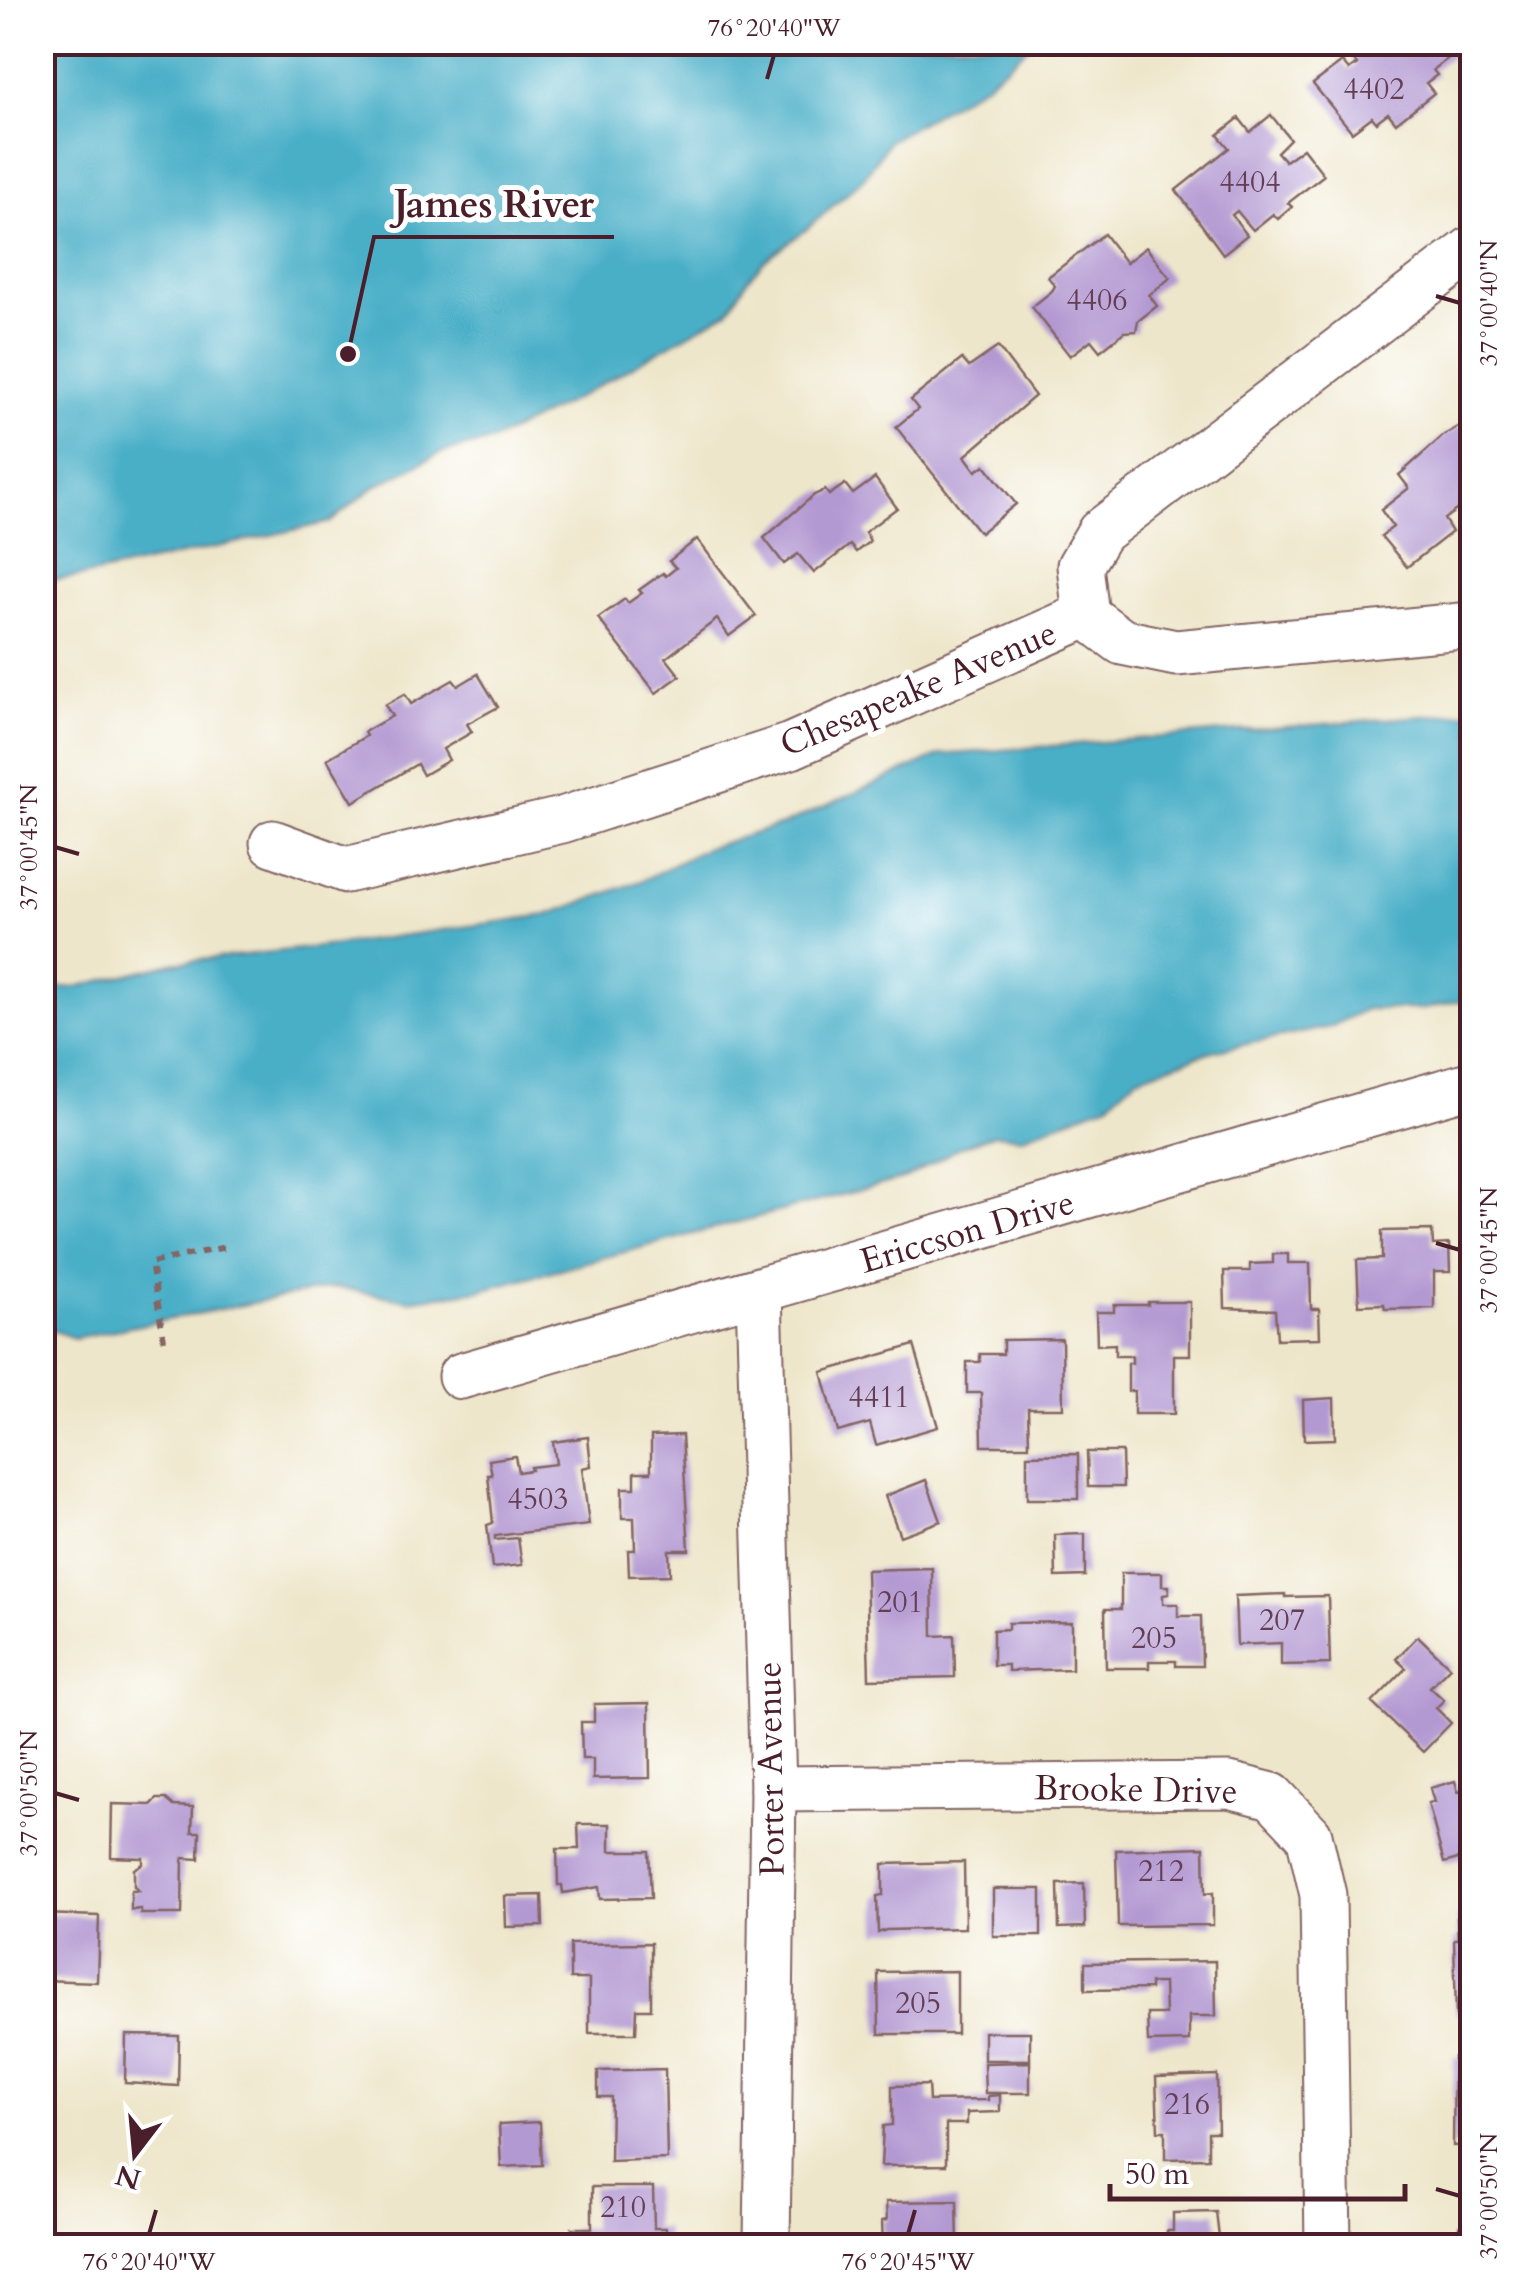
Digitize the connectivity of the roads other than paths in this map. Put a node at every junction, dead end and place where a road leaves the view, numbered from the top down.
1 (1472, 249) edge
2 (1086, 615) junction
3 (1472, 625) edge
4 (273, 843) dead end
5 (1472, 1084) edge
6 (759, 1291) junction
7 (462, 1376) dead end
8 (773, 1790) junction
9 (767, 2246) edge
10 (1328, 2246) edge

1 - 2 street, Chesapeake Avenue
2 - 3 street
2 - 4 street, Chesapeake Avenue
5 - 6 street, Ericcson Drive
6 - 7 street, Ericcson Drive
6 - 8 street, Porter Avenue
8 - 9 street, Porter Avenue
8 - 10 street, Brooke Drive

